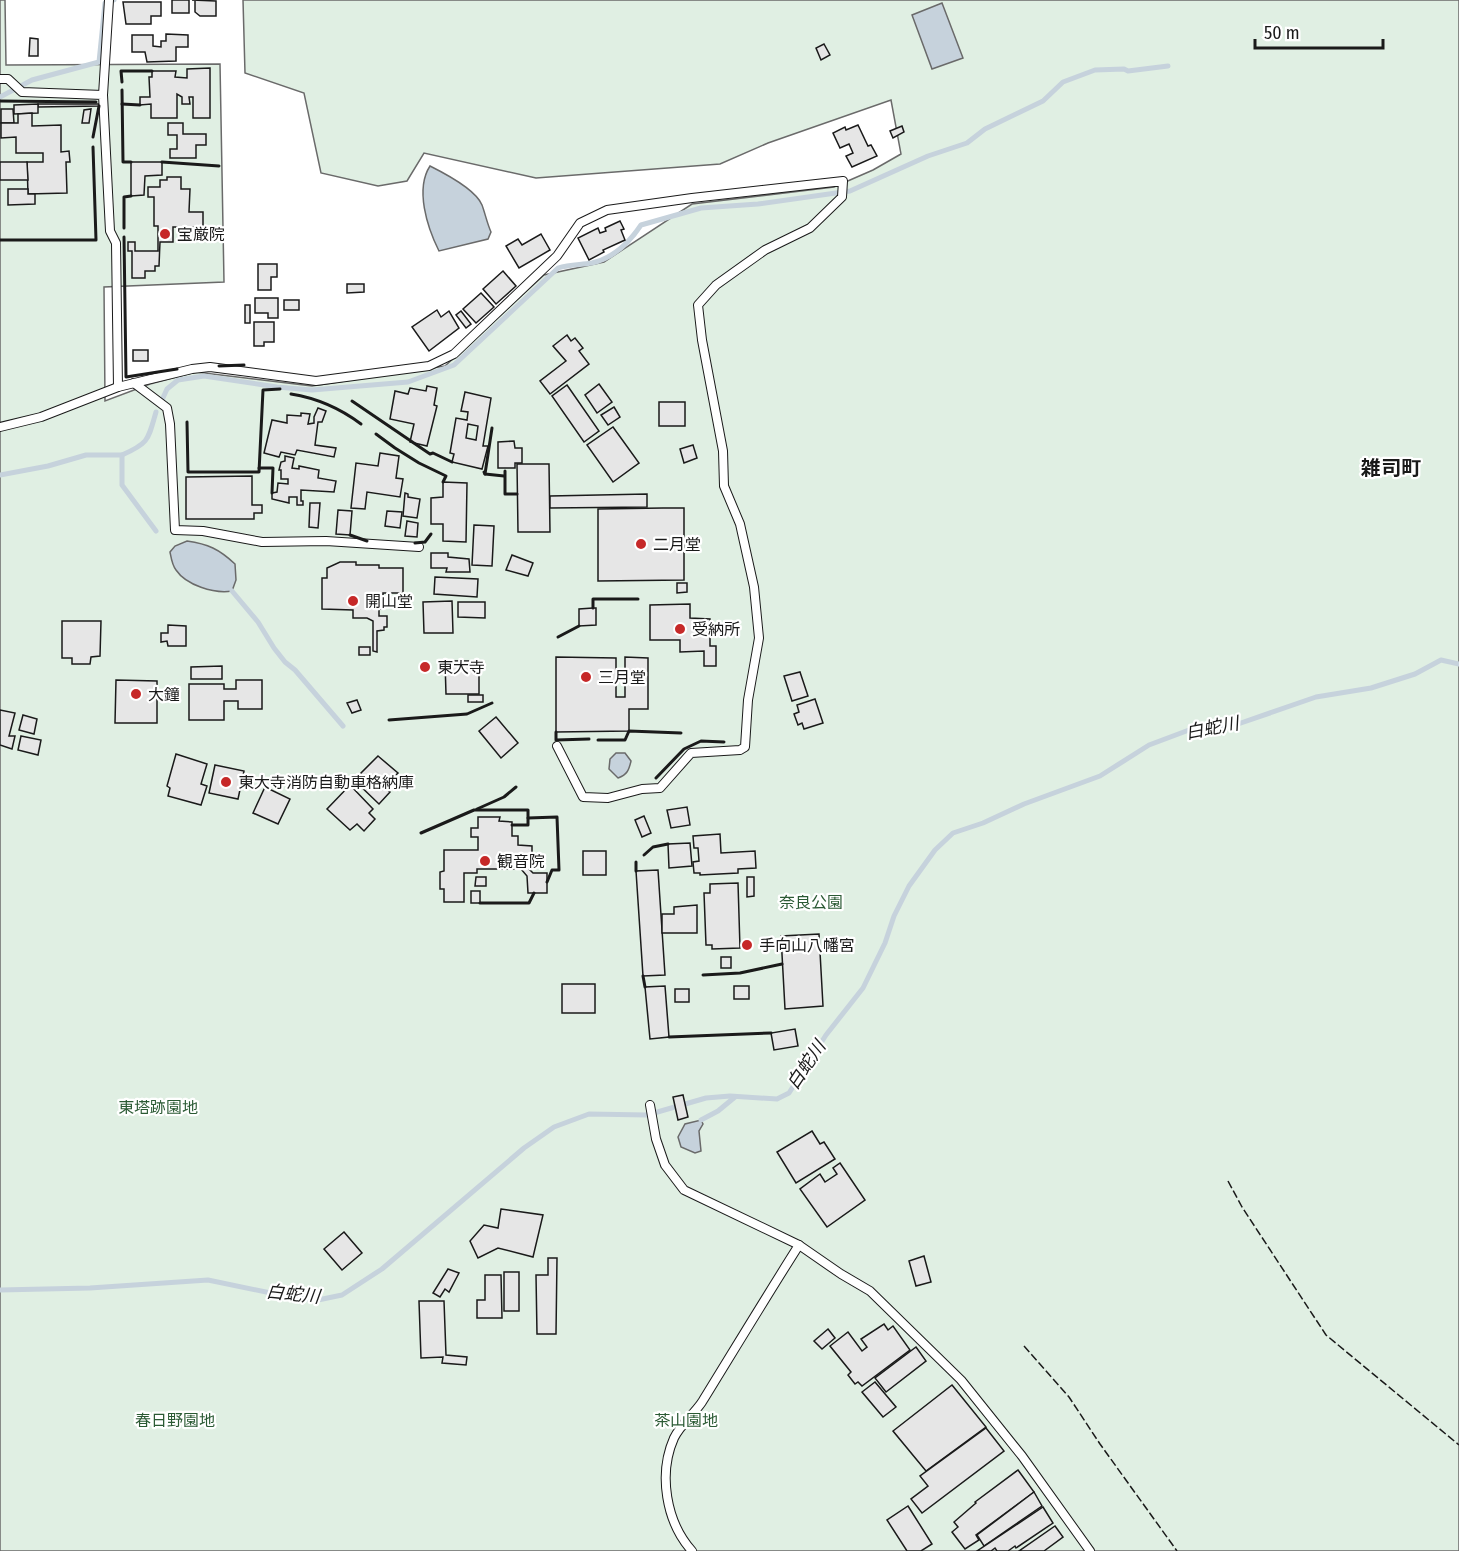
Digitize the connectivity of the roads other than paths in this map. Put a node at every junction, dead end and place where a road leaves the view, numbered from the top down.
1 (109, 0) edge
2 (0, 78) edge
3 (103, 95) junction
4 (134, 383) junction
5 (118, 387) junction
6 (0, 427) edge
7 (419, 547) dead end
8 (557, 746) dead end
9 (651, 1105) dead end
10 (800, 1245) junction
11 (692, 1551) edge
12 (1090, 1551) edge

1 - 3 lane
2 - 3 lane
3 - 5 lane
4 - 5 lane
4 - 7 lane
4 - 8 lane
5 - 6 lane
9 - 10 lane
10 - 11 lane
10 - 12 lane

